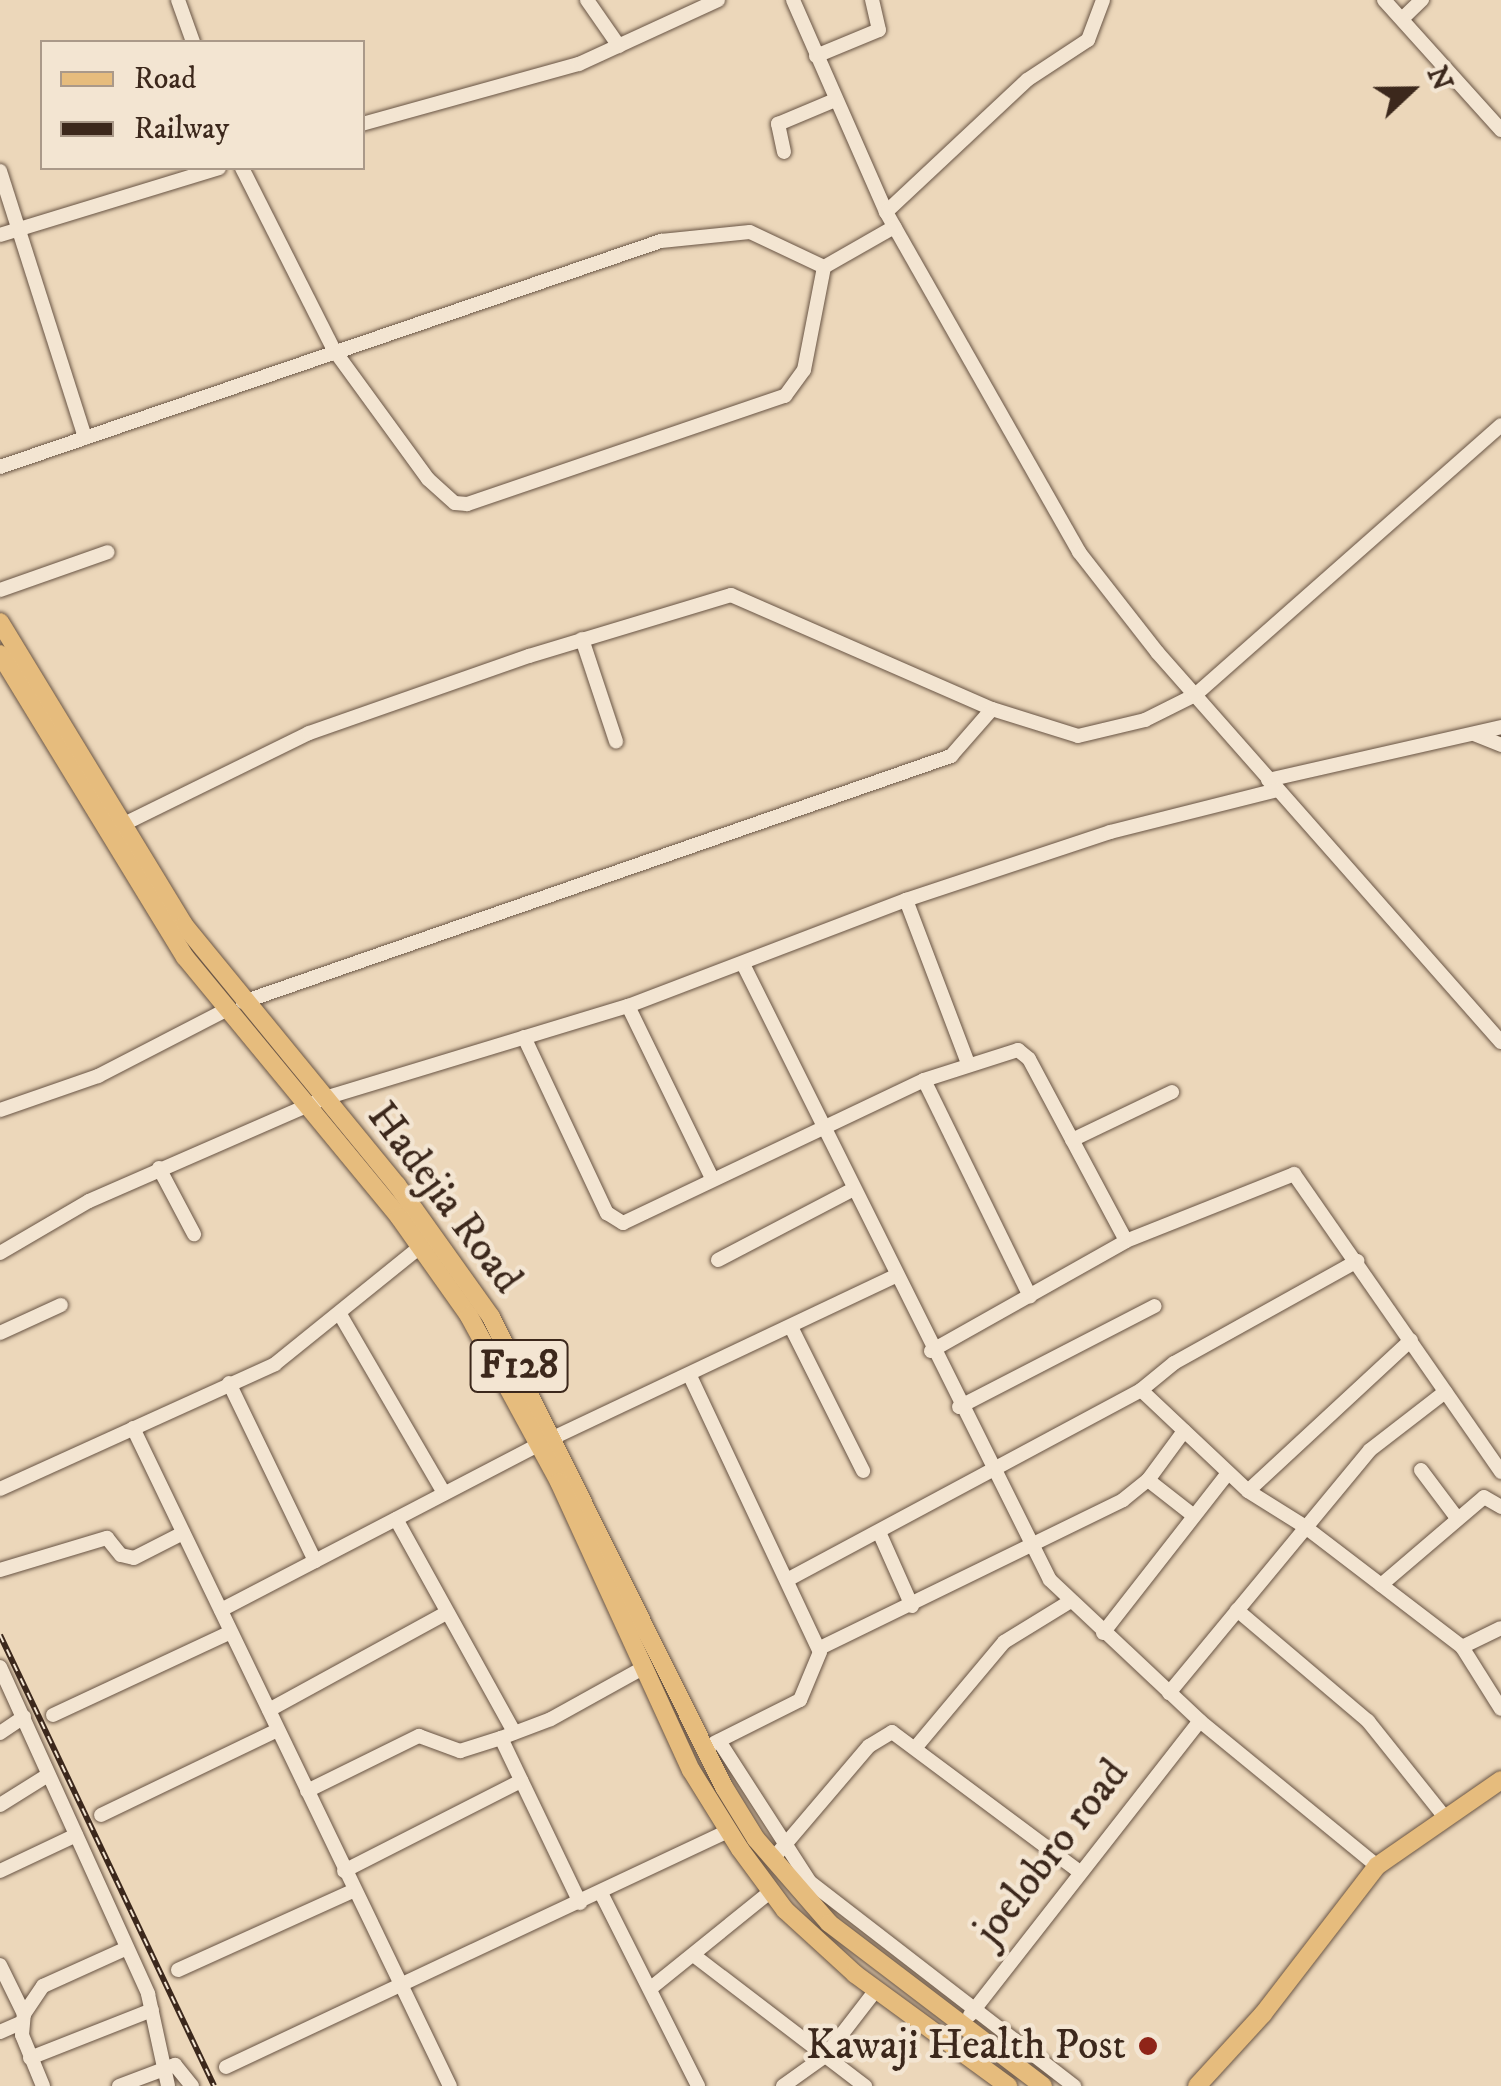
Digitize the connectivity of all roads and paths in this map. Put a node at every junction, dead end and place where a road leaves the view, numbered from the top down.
1 (178, 0) edge
2 (588, 0) edge
3 (718, 0) edge
4 (872, 0) edge
5 (1103, 0) edge
6 (1384, 0) edge
7 (1422, 0) edge
8 (797, 1) edge
9 (1402, 19) junction
10 (191, 40) edge
11 (618, 46) junction
12 (816, 56) junction
13 (834, 100) junction
14 (365, 123) edge
15 (1501, 130) edge
16 (784, 152) dead end
17 (213, 170) edge
18 (243, 170) edge
19 (0, 171) edge
20 (886, 212) junction
21 (894, 227) junction
22 (19, 230) junction
23 (0, 235) edge
24 (824, 266) junction
25 (334, 350) junction
26 (1501, 424) edge
27 (85, 438) junction
28 (0, 467) edge
29 (108, 552) dead end
30 (0, 590) edge
31 (0, 622) edge
32 (582, 639) junction
33 (0, 654) edge
34 (1195, 695) junction
35 (992, 709) junction
36 (1501, 727) edge
37 (1473, 734) junction
38 (616, 741) dead end
39 (1501, 744) edge
40 (1273, 785) junction
41 (122, 824) junction
42 (105, 835) junction
43 (906, 900) junction
44 (743, 964) junction
45 (234, 1006) junction
46 (628, 1006) junction
47 (524, 1036) junction
48 (1501, 1042) edge
49 (968, 1063) junction
50 (924, 1080) junction
51 (1172, 1092) dead end
52 (316, 1103) junction
53 (0, 1110) edge
54 (822, 1128) junction
55 (1072, 1140) junction
56 (159, 1168) junction
57 (712, 1178) junction
58 (852, 1190) junction
59 (194, 1234) dead end
60 (1126, 1242) junction
61 (422, 1246) junction
62 (0, 1253) edge
63 (718, 1260) dead end
64 (1357, 1261) junction
65 (894, 1277) junction
66 (1030, 1296) junction
67 (61, 1305) dead end
68 (1155, 1306) dead end
69 (340, 1316) junction
70 (790, 1327) junction
71 (0, 1334) edge
72 (1411, 1340) junction
73 (931, 1351) junction
74 (690, 1376) junction
75 (228, 1383) junction
76 (1141, 1390) junction
77 (1446, 1392) junction
78 (960, 1407) junction
79 (132, 1428) junction
80 (1184, 1431) junction
81 (548, 1440) junction
82 (991, 1469) junction
83 (1422, 1470) dead end
84 (863, 1471) dead end
85 (1501, 1472) edge
86 (1228, 1473) junction
87 (1148, 1480) junction
88 (0, 1489) edge
89 (1248, 1492) junction
90 (444, 1494) junction
91 (1501, 1507) edge
92 (1194, 1516) junction
93 (1456, 1518) junction
94 (396, 1519) junction
95 (1304, 1526) junction
96 (183, 1532) junction
97 (879, 1532) junction
98 (1032, 1550) junction
99 (315, 1560) junction
100 (0, 1570) edge
101 (787, 1580) junction
102 (1380, 1585) junction
103 (1069, 1602) junction
104 (912, 1606) junction
105 (221, 1610) junction
106 (1238, 1610) junction
107 (446, 1613) junction
108 (1501, 1628) edge
109 (230, 1632) junction
110 (1102, 1634) junction
111 (1462, 1647) junction
112 (820, 1648) junction
113 (0, 1667) edge
114 (644, 1668) junction
115 (1169, 1693) junction
116 (1501, 1709) edge
117 (269, 1710) junction
118 (53, 1714) dead end
119 (24, 1717) junction
120 (1200, 1721) junction
121 (278, 1730) junction
122 (0, 1733) edge
123 (507, 1735) junction
124 (916, 1747) junction
125 (711, 1750) junction
126 (691, 1770) junction
127 (48, 1775) junction
128 (1501, 1780) edge
129 (521, 1782) junction
130 (307, 1791) junction
131 (0, 1805) edge
132 (101, 1815) dead end
133 (1443, 1815) junction
134 (730, 1830) junction
135 (76, 1835) junction
136 (778, 1854) junction
137 (1377, 1866) junction
138 (344, 1871) junction
139 (0, 1872) edge
140 (1080, 1872) junction
141 (353, 1891) junction
142 (600, 1892) junction
143 (770, 1892) junction
144 (580, 1903) junction
145 (127, 1948) junction
146 (696, 1957) junction
147 (0, 1965) edge
148 (178, 1970) dead end
149 (402, 1988) junction
150 (651, 1988) junction
151 (876, 1990) junction
152 (6, 1995) edge
153 (152, 2010) junction
154 (972, 2012) junction
155 (22, 2018) junction
156 (960, 2028) junction
157 (0, 2032) edge
158 (825, 2056) junction
159 (30, 2058) junction
160 (168, 2065) junction
161 (226, 2067) dead end
162 (448, 2085) edge
163 (43, 2086) edge
164 (119, 2086) edge
165 (168, 2086) edge
166 (192, 2086) edge
167 (698, 2086) edge
168 (783, 2086) edge
169 (866, 2086) edge
170 (1008, 2086) edge
171 (1042, 2086) edge
172 (1074, 2086) edge
173 (1197, 2086) edge

1 - 10 street
2 - 11 street
3 - 11 street
4 - 12 street
5 - 20 street
6 - 9 street
7 - 9 street
8 - 12 street
9 - 15 street
11 - 14 street
12 - 13 street
13 - 16 street
13 - 20 street
17 - 22 street
18 - 25 street
19 - 22 street
20 - 21 street
21 - 24 street
21 - 34 street
22 - 23 street
22 - 27 street
24 - 25 street
24 - 25 street
25 - 27 street
26 - 34 street
27 - 28 street
29 - 30 street
31 - 41 main road, Hadejia Road / F128
32 - 35 street
32 - 38 street
32 - 41 street
33 - 42 main road, Hadejia Road / F128
34 - 35 street
34 - 40 street
35 - 45 street
36 - 37 street
37 - 39 street
37 - 40 street
40 - 43 street
40 - 48 street
41 - 42 street
41 - 45 main road, Hadejia Road / F128
42 - 45 main road, Hadejia Road / F128
43 - 44 street
43 - 49 street
44 - 46 street
44 - 54 street
45 - 52 main road, Hadejia Road / F128
45 - 53 street
46 - 47 street
46 - 57 street
47 - 52 street
47 - 57 street
49 - 50 street
49 - 55 street
50 - 54 street
50 - 66 street
51 - 55 street
52 - 56 street
52 - 61 main road, Hadejia Road / F128
52 - 81 main road, Hadejia Road / F128
54 - 57 street
54 - 58 street
55 - 60 street
56 - 59 street
56 - 62 street
58 - 63 street
58 - 65 street
60 - 64 street
60 - 66 street
61 - 69 street
61 - 81 main road, Hadejia Road / F128
64 - 72 street
64 - 76 street
65 - 70 street
65 - 73 street
66 - 73 street
67 - 71 street
68 - 78 street
69 - 75 street
69 - 90 street
70 - 74 street
70 - 84 street
72 - 77 street
72 - 89 street
73 - 78 street
74 - 81 street
74 - 101 street
75 - 79 street
75 - 99 street
76 - 80 street
76 - 82 street
77 - 85 street
77 - 95 street
78 - 82 street
79 - 88 street
79 - 96 street
80 - 86 street
80 - 87 street
81 - 90 street
81 - 114 main road, Hadejia Road / F128
81 - 125 main road, Hadejia Road / F128
82 - 97 street
82 - 98 street
83 - 93 street
86 - 89 street
86 - 92 street
87 - 92 street
87 - 98 street
89 - 95 street
90 - 94 street
91 - 93 street
92 - 110 street
93 - 102 street
94 - 99 street
94 - 107 street
95 - 102 street
95 - 106 street
96 - 100 street
96 - 105 street
97 - 101 street
97 - 104 street
98 - 103 street
98 - 104 street
99 - 105 street
101 - 112 street
102 - 111 street
103 - 110 street
103 - 124 street
104 - 112 street
105 - 109 street
106 - 115 street
106 - 133 street
107 - 117 street
107 - 123 street
108 - 111 street
109 - 117 street
109 - 118 street
110 - 115 street
111 - 116 street
112 - 125 street
113 - 119 street
114 - 123 street
114 - 126 main road, Hadejia Road / F128
115 - 120 street
117 - 121 street
119 - 122 street
119 - 127 street
120 - 137 street
120 - 140 street, joelobro road
121 - 130 street
121 - 132 street
123 - 129 street
123 - 130 street
124 - 136 street
124 - 140 street
125 - 126 main road
125 - 136 main road, Hadejia Road / F128
126 - 134 main road, Hadejia Road / F128
127 - 131 street
127 - 135 street
128 - 133 main road
129 - 138 street
129 - 144 street
130 - 138 street
133 - 137 main road
134 - 142 street
134 - 143 main road, Hadejia Road / F128
135 - 139 street
135 - 145 street
136 - 154 street
136 - 156 main road, Hadejia Road / F128
137 - 173 main road
138 - 141 street
140 - 154 street, joelobro road
141 - 148 street
141 - 149 street
142 - 144 street
142 - 150 street
143 - 146 street
143 - 151 main road, Hadejia Road / F128
144 - 149 street
145 - 153 street
145 - 155 street
146 - 150 street
146 - 158 street
147 - 152 street
149 - 161 street
149 - 162 street
150 - 167 street
151 - 158 street
151 - 170 main road, Hadejia Road / F128
152 - 155 street
153 - 159 street
153 - 160 street
154 - 156 street, joelobro road
154 - 172 street
155 - 157 street
155 - 159 street
156 - 171 main road, Hadejia Road / F128
158 - 168 street
158 - 169 street
159 - 163 street
160 - 164 street
160 - 165 street
160 - 166 street

